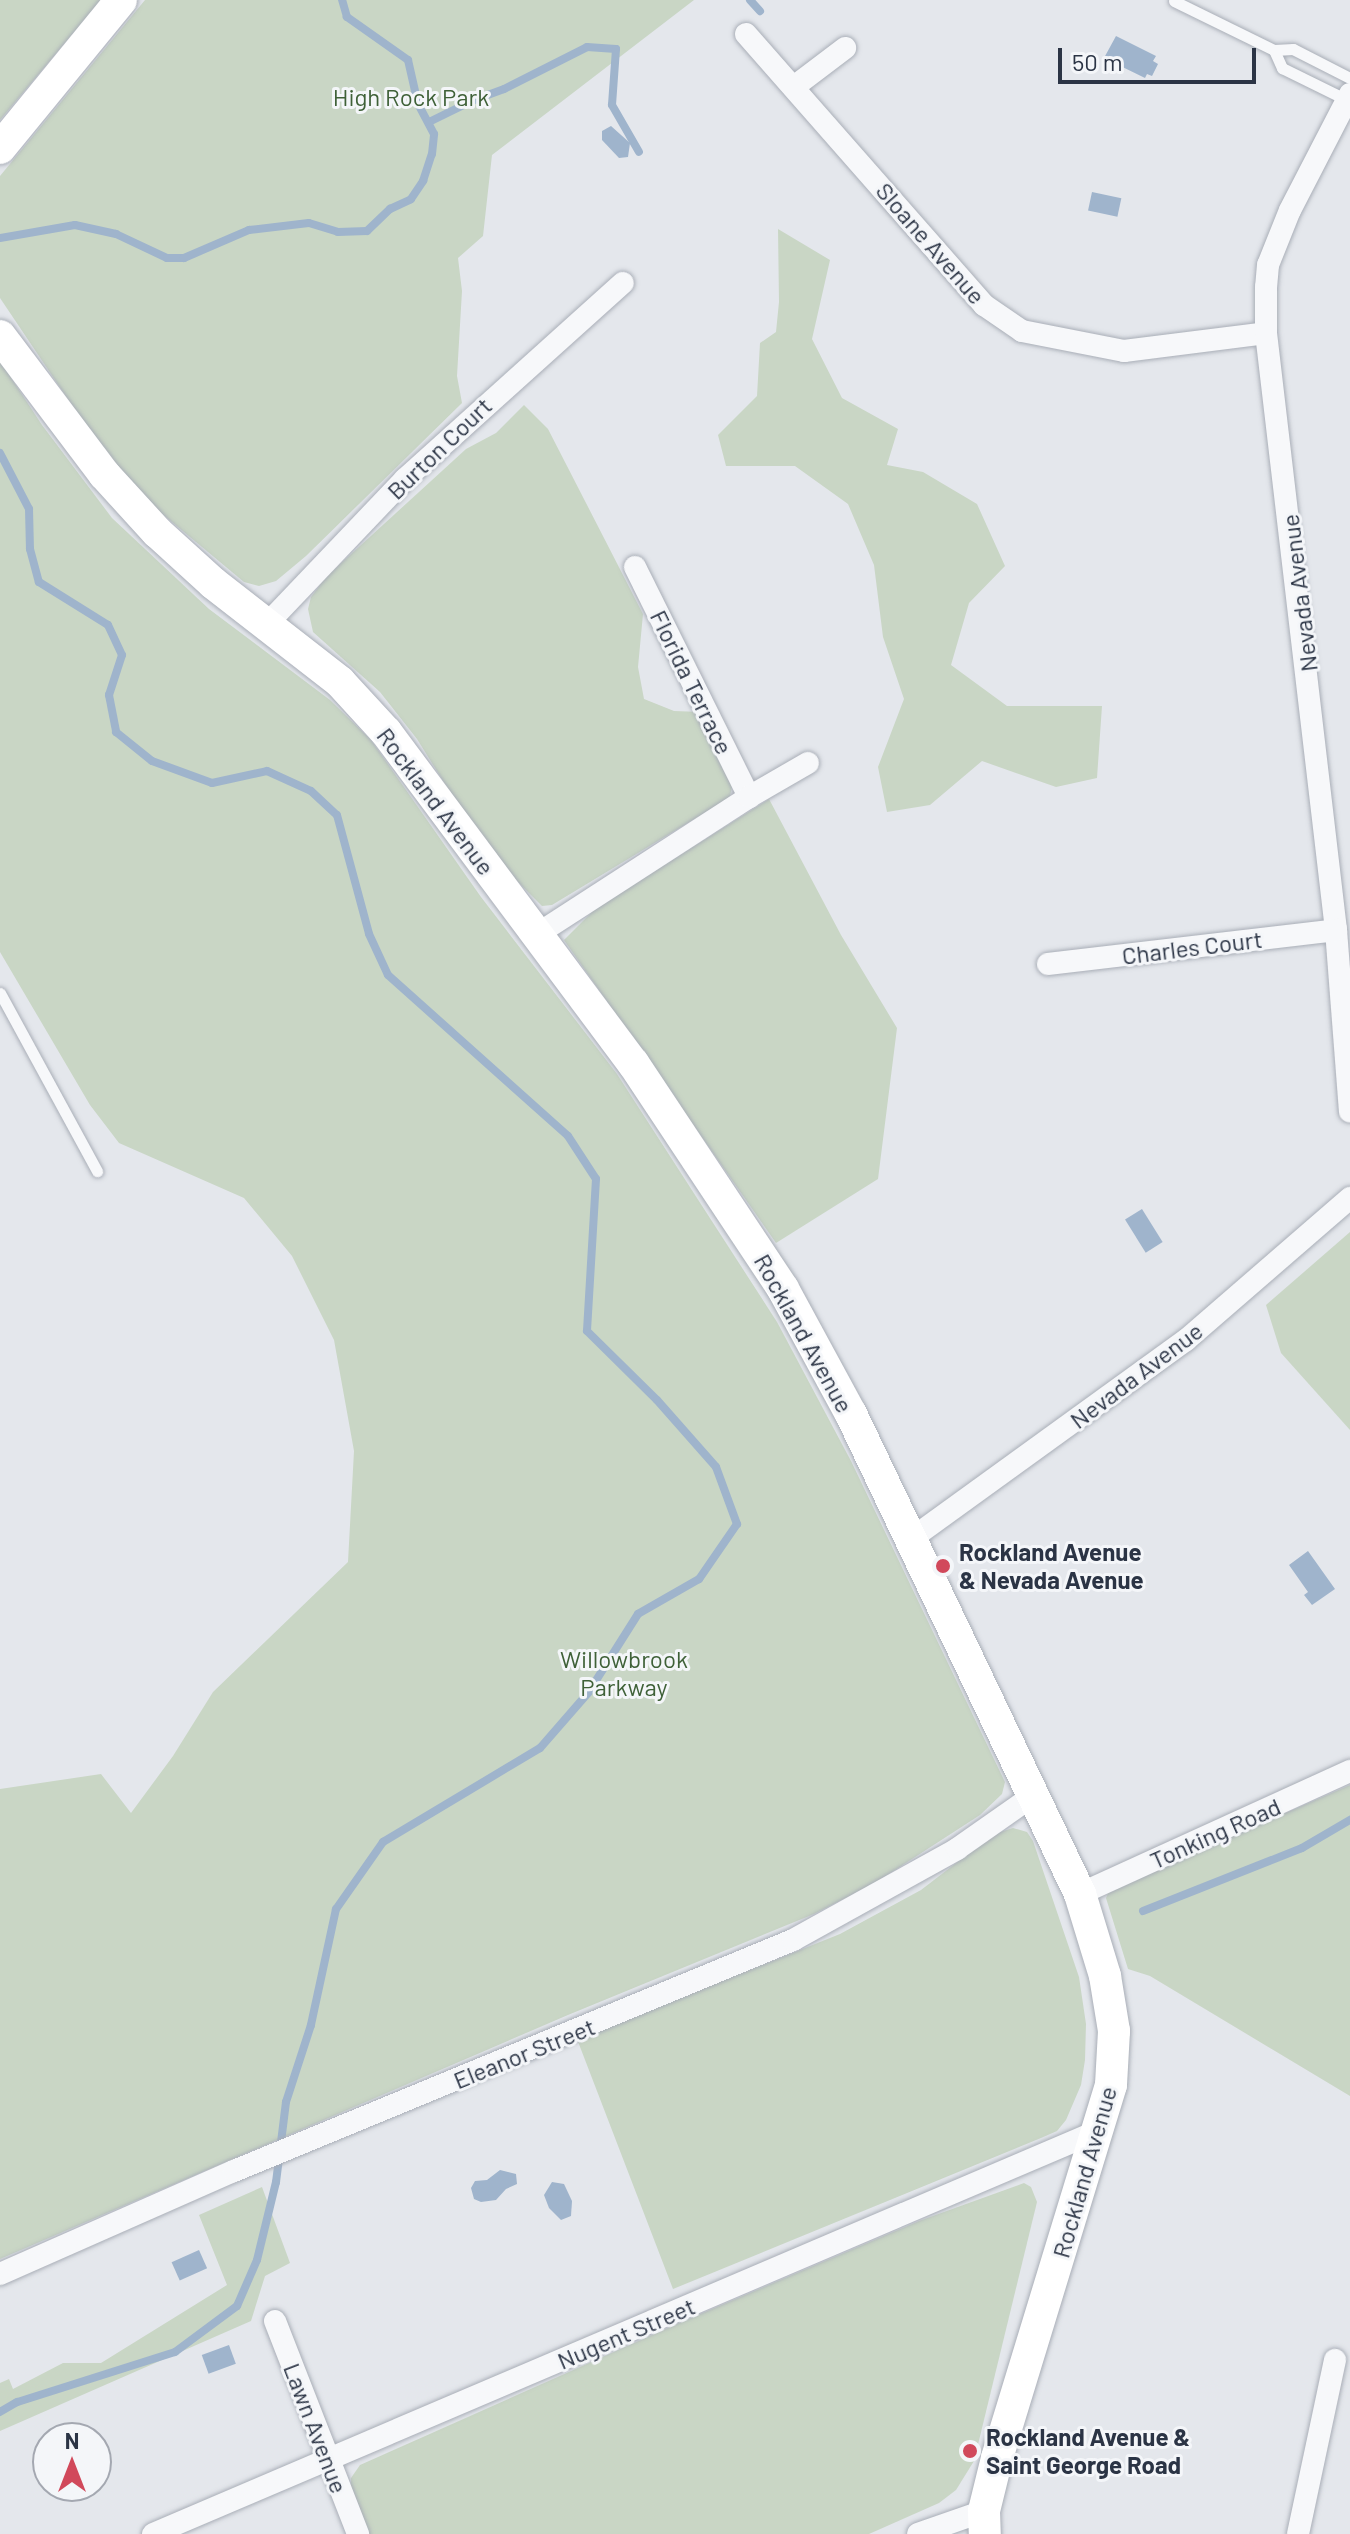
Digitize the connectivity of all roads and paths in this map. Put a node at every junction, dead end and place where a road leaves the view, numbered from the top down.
1 (121, 0) edge
2 (1174, 1) edge
3 (746, 34) dead end
4 (845, 48) dead end
5 (1274, 50) junction
6 (795, 86) junction
7 (1349, 91) edge
8 (0, 148) edge
9 (623, 283) dead end
10 (1266, 333) junction
11 (0, 336) edge
12 (635, 567) dead end
13 (266, 625) junction
14 (808, 763) dead end
15 (749, 797) junction
16 (1336, 930) junction
17 (536, 935) junction
18 (1048, 964) dead end
19 (0, 993) edge
20 (1350, 1111) edge
21 (97, 1171) dead end
22 (1350, 1198) edge
23 (911, 1539) junction
24 (1350, 1771) edge
25 (1031, 1797) junction
26 (1080, 1894) junction
27 (1098, 2131) junction
28 (0, 2274) edge
29 (275, 2321) dead end
30 (1335, 2360) dead end
31 (327, 2460) junction
32 (984, 2523) edge
33 (153, 2534) edge
34 (358, 2534) edge
35 (918, 2534) edge
36 (1298, 2534) edge

1 - 8 street
2 - 5 lane
3 - 6 street, Sloane Avenue
4 - 6 street
5 - 7 lane
5 - 7 lane
6 - 10 street, Sloane Avenue
7 - 10 street, Nevada Avenue
9 - 13 street, Burton Court
10 - 16 street, Nevada Avenue
11 - 13 street, Rockland Avenue
12 - 15 street, Florida Terrace
13 - 17 street, Rockland Avenue
14 - 15 street
15 - 17 street
16 - 18 street, Charles Court
16 - 20 street, Nevada Avenue
17 - 23 street, Rockland Avenue
19 - 21 lane
22 - 23 street, Nevada Avenue
23 - 25 street, Rockland Avenue
24 - 26 street, Tonking Road
25 - 26 street, Rockland Avenue
25 - 28 street, Eleanor Street
26 - 27 street, Rockland Avenue
27 - 31 street, Nugent Street
27 - 32 street, Rockland Avenue
29 - 31 street, Lawn Avenue
30 - 36 street
31 - 33 street, Nugent Street
31 - 34 street, Lawn Avenue
32 - 35 street

